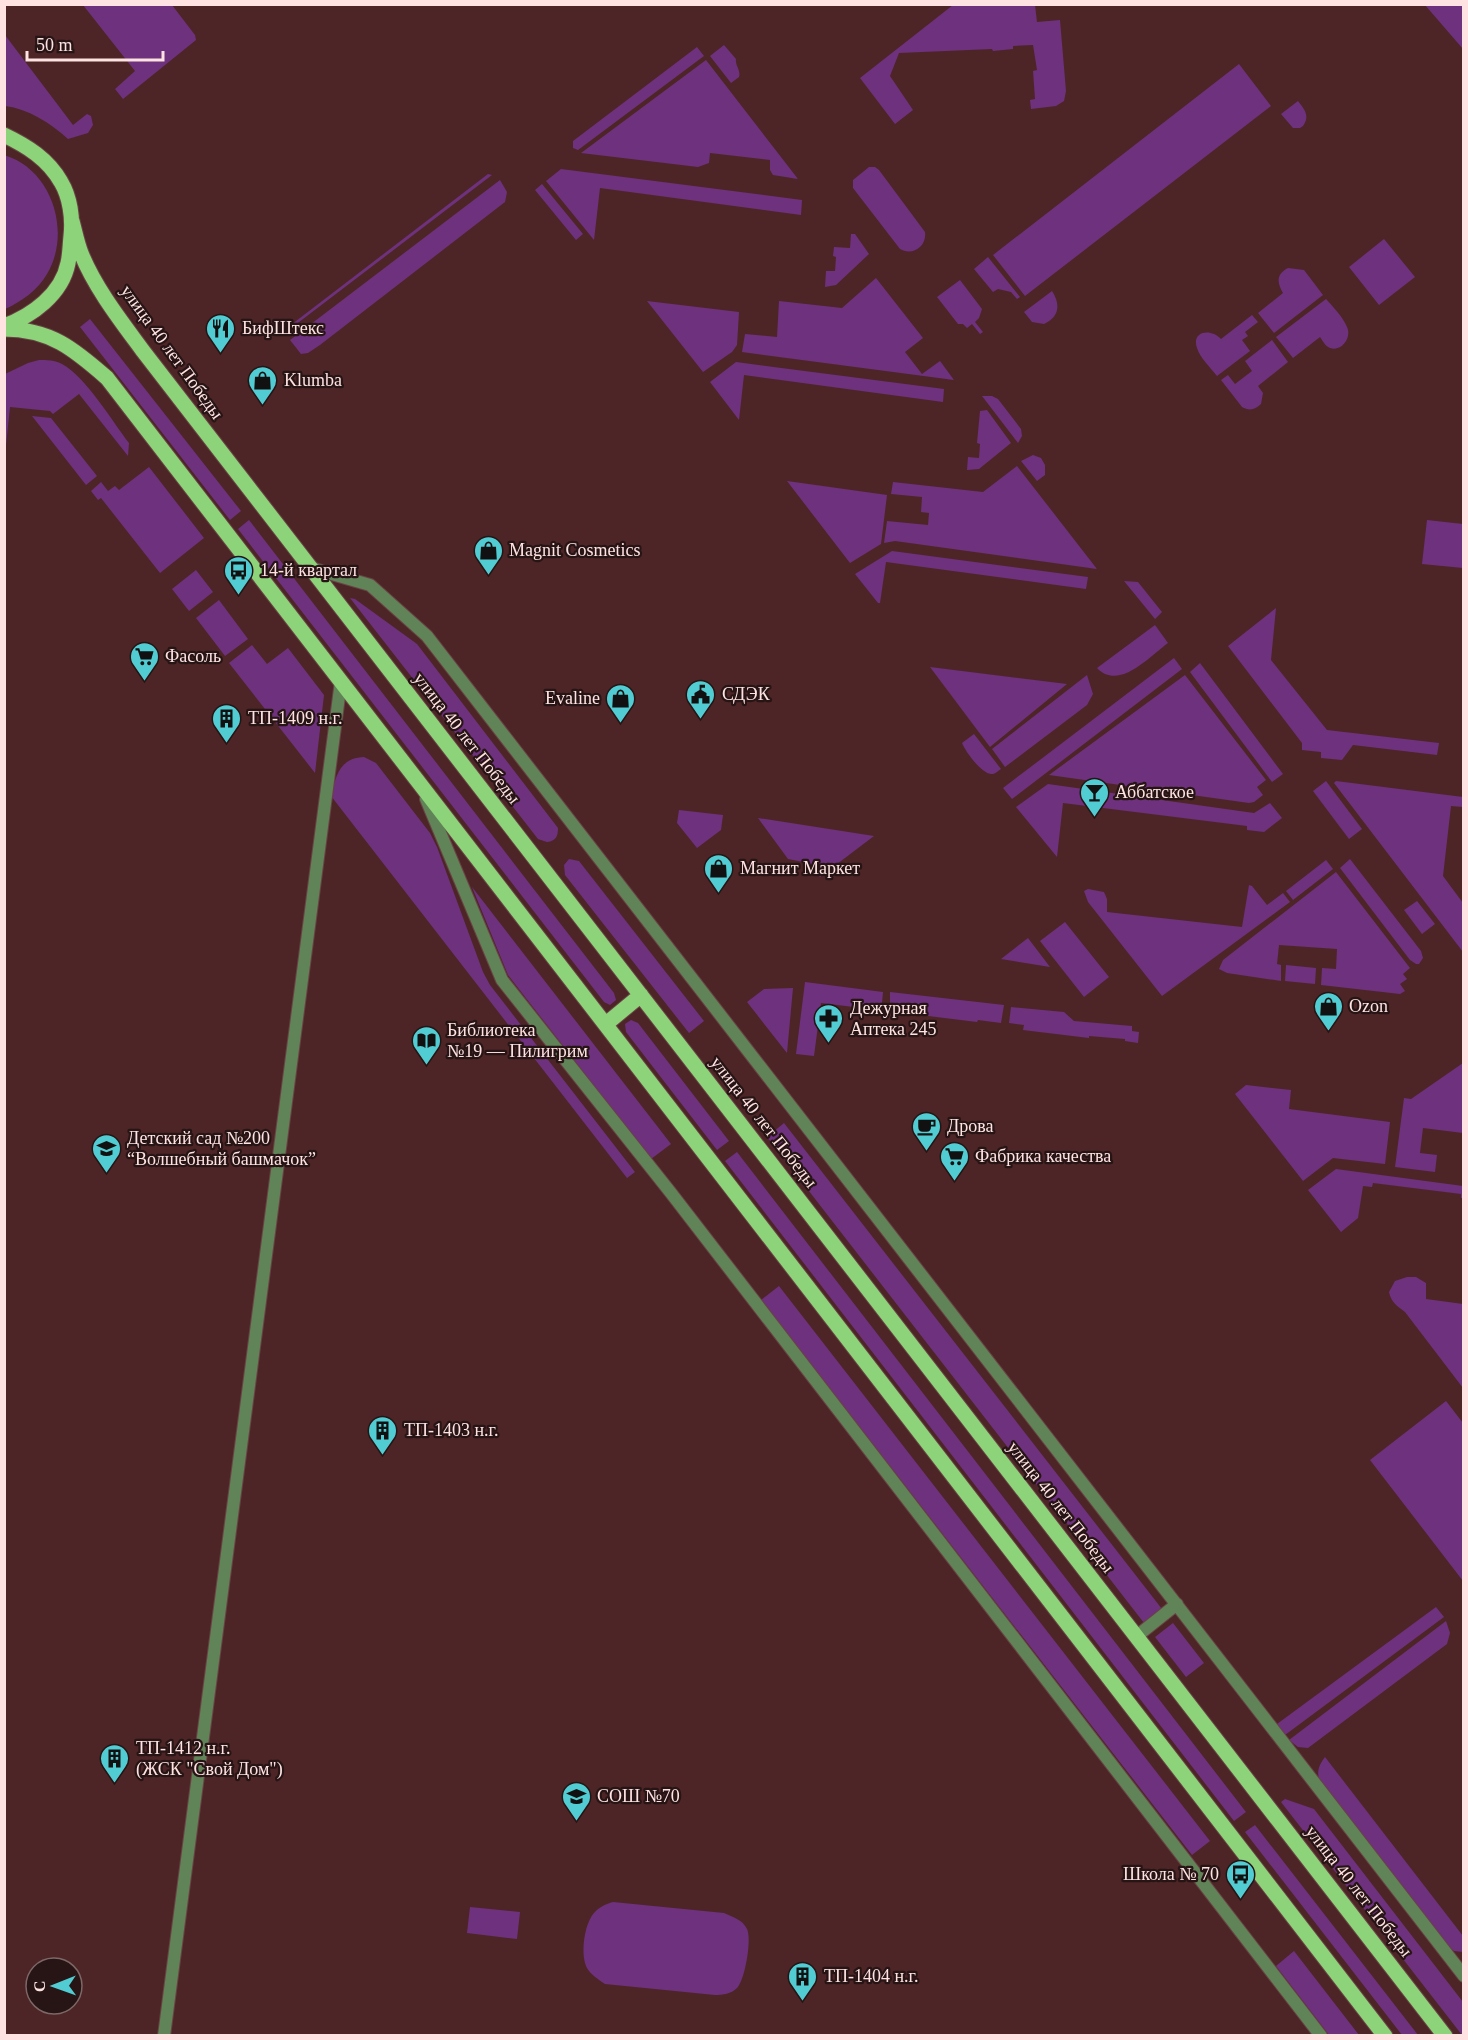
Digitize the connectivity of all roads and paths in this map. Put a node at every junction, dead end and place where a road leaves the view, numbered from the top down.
1 (4, 135) edge
2 (72, 221) junction
3 (4, 327) edge
4 (311, 568) junction
5 (341, 681) junction
6 (419, 781) junction
7 (641, 995) junction
8 (606, 1024) junction
9 (1177, 1604) junction
10 (1137, 1636) junction
11 (1464, 1976) edge
12 (164, 2036) edge
13 (1322, 2036) edge
14 (1385, 2036) edge
15 (1445, 2036) edge

1 - 2 main road
2 - 3 main road
2 - 4 main road, улица 40 лет Победы
3 - 5 main road
4 - 7 main road, улица 40 лет Победы
4 - 9 street
5 - 6 main road
5 - 12 street
6 - 8 main road
6 - 13 street
7 - 8 main road
7 - 10 main road, улица 40 лет Победы
8 - 14 main road
9 - 10 street
9 - 11 street
10 - 15 main road, улица 40 лет Победы

